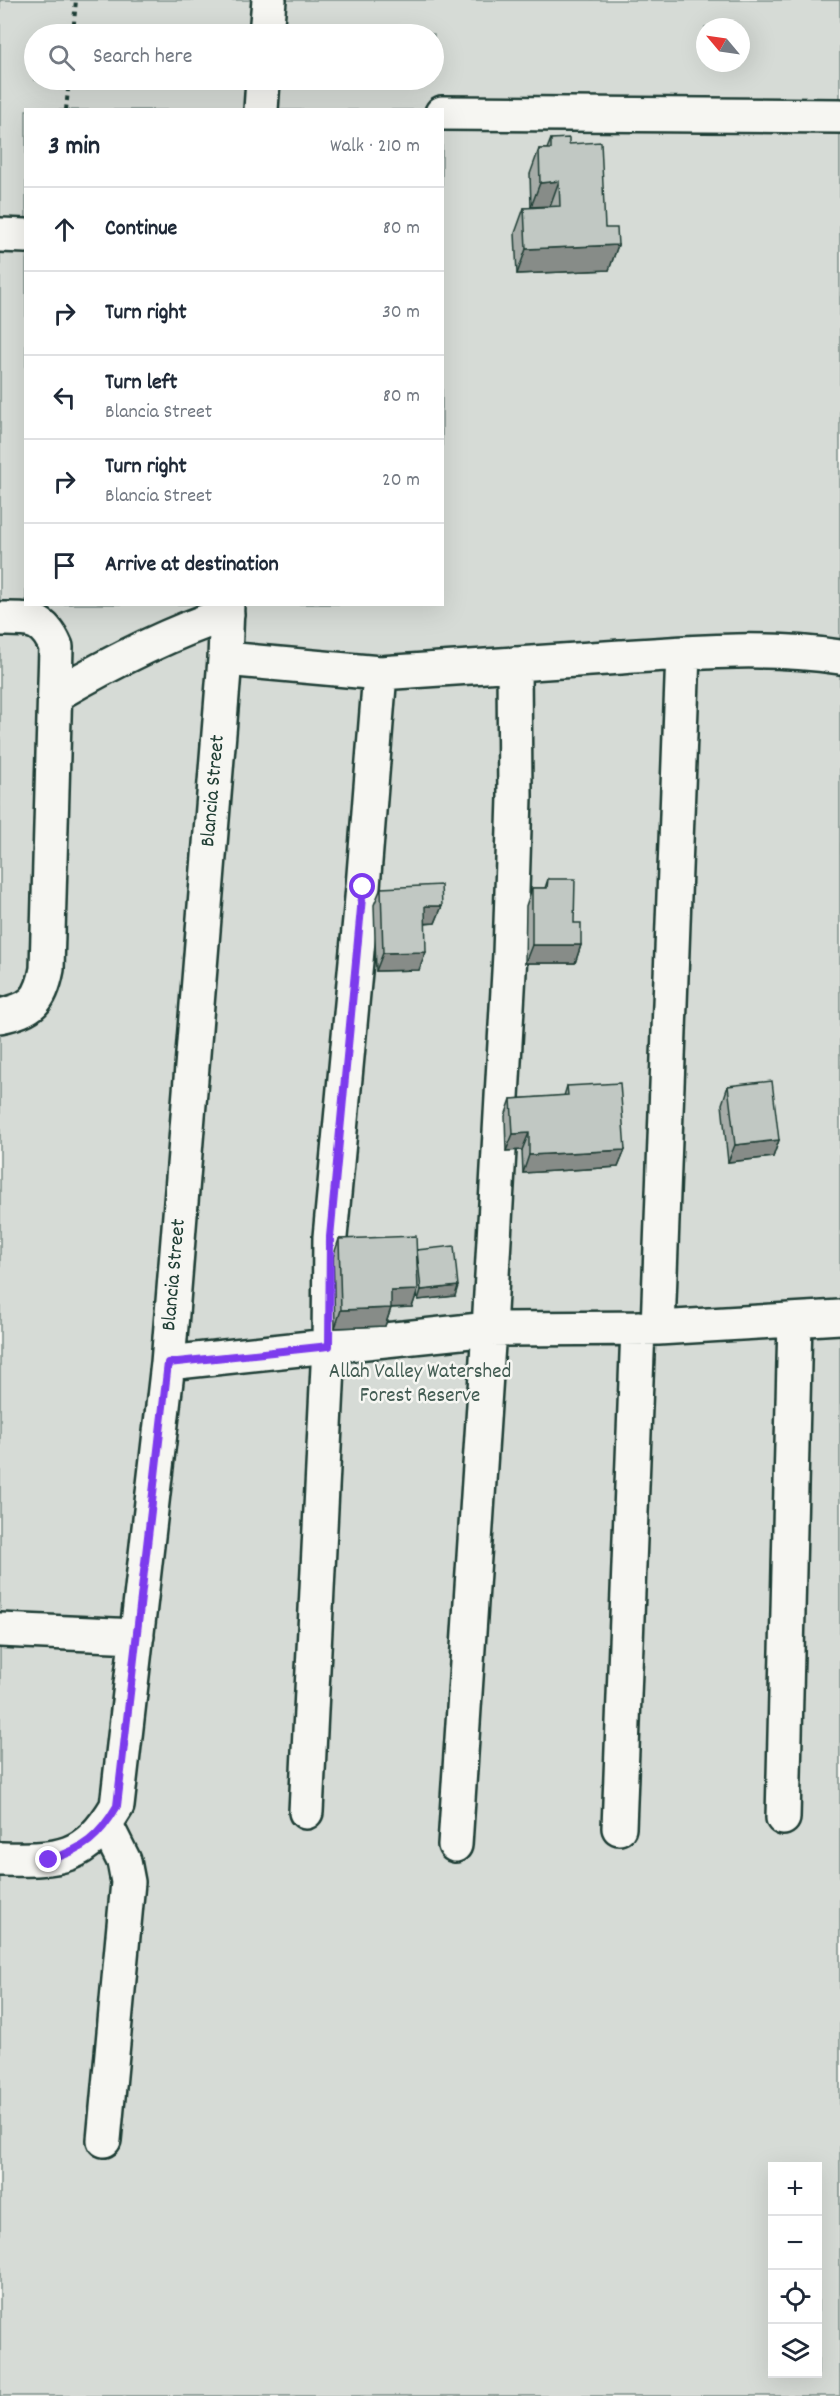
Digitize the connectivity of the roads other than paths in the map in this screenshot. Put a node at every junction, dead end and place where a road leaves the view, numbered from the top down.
1 (269, 0) edge
2 (267, 24) edge
3 (262, 90) edge
4 (261, 108) edge
5 (444, 113) edge
6 (840, 116) edge
7 (0, 235) edge
8 (24, 236) edge
9 (227, 609) edge
10 (0, 619) edge
11 (683, 653) junction
12 (840, 657) edge
13 (225, 659) junction
14 (514, 664) junction
15 (380, 673) junction
16 (55, 695) junction
17 (0, 1016) edge
18 (840, 1317) edge
19 (795, 1320) junction
20 (648, 1328) junction
21 (489, 1329) junction
22 (329, 1346) junction
23 (168, 1363) junction
24 (0, 1629) edge
25 (136, 1636) junction
26 (306, 1812) dead end
27 (783, 1818) dead end
28 (106, 1825) junction
29 (619, 1828) dead end
30 (455, 1845) dead end
31 (0, 1858) edge
32 (104, 2140) dead end

1 - 2 street
3 - 4 street
5 - 6 street
7 - 8 street
9 - 13 street, Blancia Street
9 - 16 street
10 - 16 street
11 - 12 street
11 - 14 street
11 - 20 street
13 - 15 street
13 - 23 street, Blancia Street
14 - 15 street
14 - 21 street
15 - 22 street
16 - 17 street
18 - 19 street
19 - 20 street
19 - 27 street
20 - 21 street
20 - 29 street
21 - 22 street
21 - 30 street
22 - 23 street
22 - 26 street
23 - 25 street, Blancia Street
24 - 25 street
25 - 28 street, Blancia Street
28 - 31 street, Blancia Street
28 - 32 street

